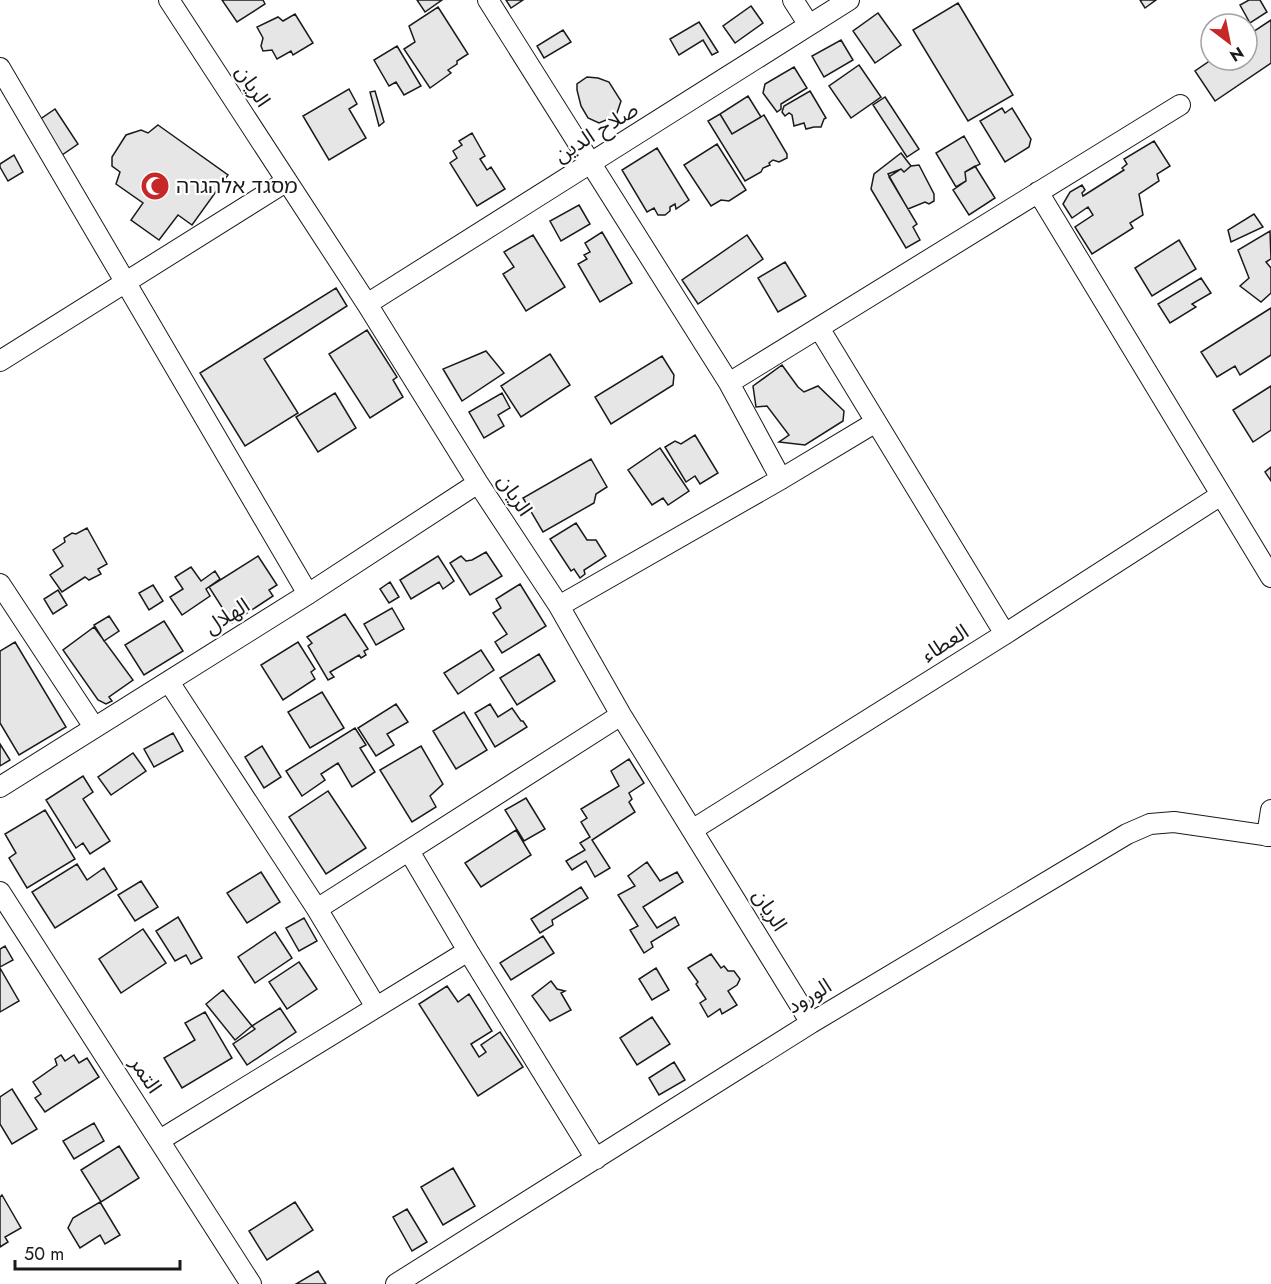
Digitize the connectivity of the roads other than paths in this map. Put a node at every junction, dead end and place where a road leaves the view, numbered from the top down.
1 (169, 0) edge
2 (488, 0) edge
3 (793, 0) edge
4 (849, 0) edge
5 (809, 25) junction
6 (0, 69) edge
7 (1179, 105) dead end
8 (591, 163) junction
9 (287, 181) junction
10 (1038, 192) junction
11 (126, 282) junction
12 (367, 304) junction
13 (819, 328) junction
14 (0, 361) edge
15 (729, 383) junction
16 (876, 422) junction
17 (782, 478) junction
18 (478, 483) junction
19 (1221, 495) junction
20 (1271, 577) edge
21 (0, 584) edge
22 (308, 594) junction
23 (559, 606) junction
24 (1005, 634) junction
25 (169, 682) junction
26 (621, 716) junction
27 (94, 727) junction
28 (0, 787) edge
29 (1271, 810) edge
30 (692, 830) junction
31 (1269, 836) edge
32 (409, 851) junction
33 (0, 892) edge
34 (317, 909) junction
35 (468, 951) junction
36 (376, 1007) junction
37 (811, 1023) junction
38 (160, 1140) junction
39 (596, 1159) junction
40 (251, 1284) edge
41 (396, 1284) edge

1 - 9 street, الريان
2 - 8 street
3 - 5 street
4 - 5 street, صلاح الدين
5 - 8 street, صلاح الدين
6 - 11 street
7 - 10 street
8 - 12 street, صلاح الدين
8 - 15 street
9 - 11 street
9 - 12 street, الريان
10 - 13 street
10 - 19 street
11 - 14 street
11 - 22 street
12 - 18 street, الريان
13 - 15 street
13 - 16 street
15 - 17 street
16 - 17 street
16 - 24 street
17 - 23 street
18 - 22 street, الهلال
18 - 23 street, الريان
19 - 20 street
19 - 24 street, العطاء
21 - 27 street
22 - 25 street, الهلال
23 - 26 street, الريان
24 - 30 street, العطاء
25 - 27 street, الهلال
25 - 34 street
26 - 30 street, الريان
26 - 32 street
27 - 28 street, الهلال
29 - 31 street
30 - 37 street, الريان
31 - 37 street, الورود
32 - 34 street
32 - 35 street
33 - 38 street, التمر
34 - 36 street
35 - 36 street
35 - 39 street
36 - 38 street
37 - 39 street, الورود
38 - 40 street, التمر
39 - 41 street, الورود

